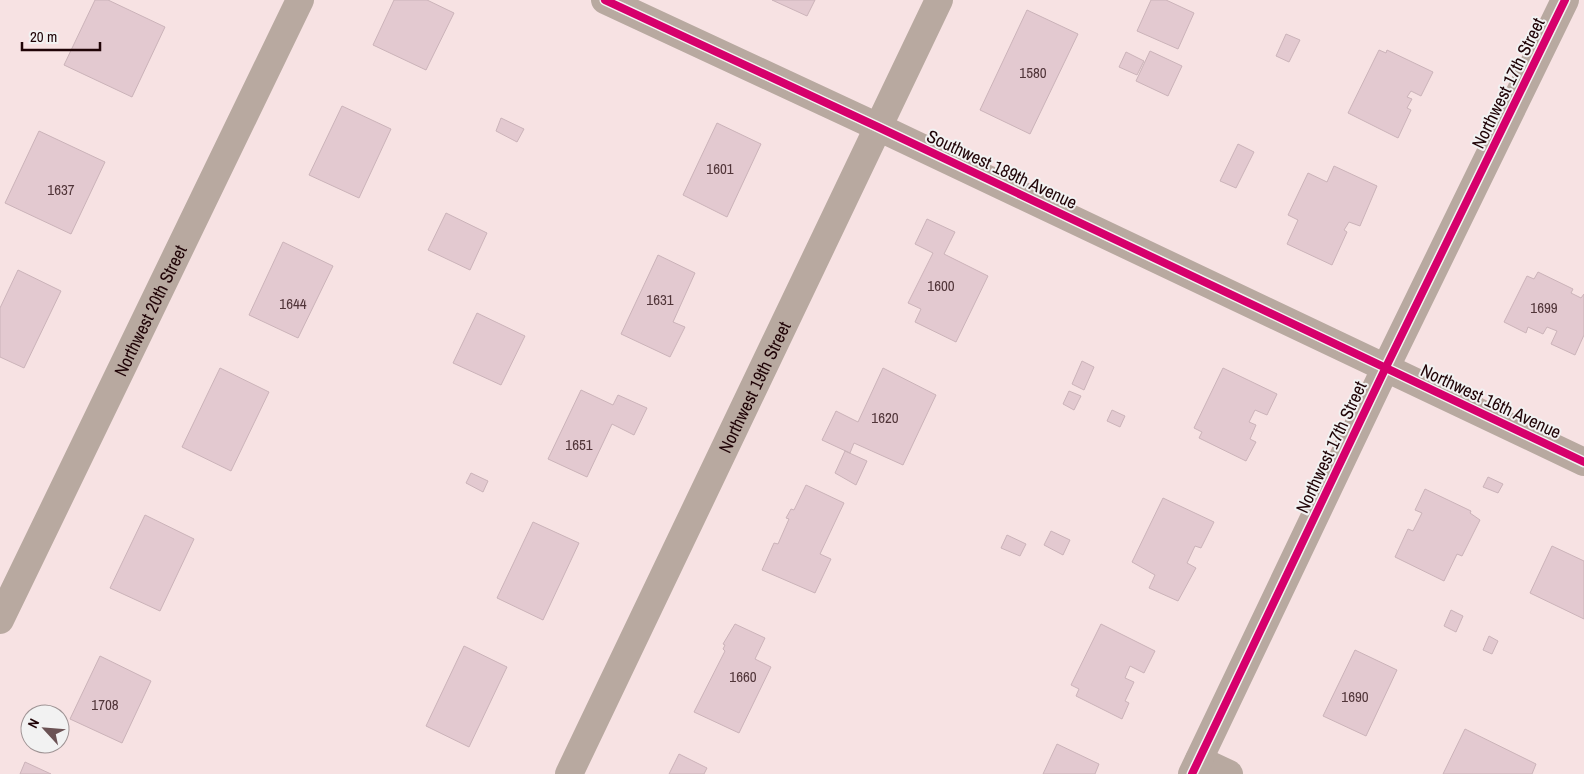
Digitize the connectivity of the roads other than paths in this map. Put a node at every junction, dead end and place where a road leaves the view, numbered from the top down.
1 (300, 0) edge
2 (605, 0) edge
3 (939, 0) edge
4 (1565, 0) edge
5 (878, 127) junction
6 (1386, 368) junction
7 (1584, 462) edge
8 (0, 620) edge
9 (1196, 767) edge
10 (569, 774) edge
11 (1229, 774) edge

1 - 8 street, Northwest 20th Street
2 - 5 street, Southwest 189th Avenue
3 - 5 street, Northwest 19th Street
4 - 6 street, Northwest 17th Street
5 - 6 street, Southwest 189th Avenue
5 - 10 street, Northwest 19th Street
6 - 7 street, Northwest 16th Avenue
6 - 9 street, Northwest 17th Street
9 - 11 street

